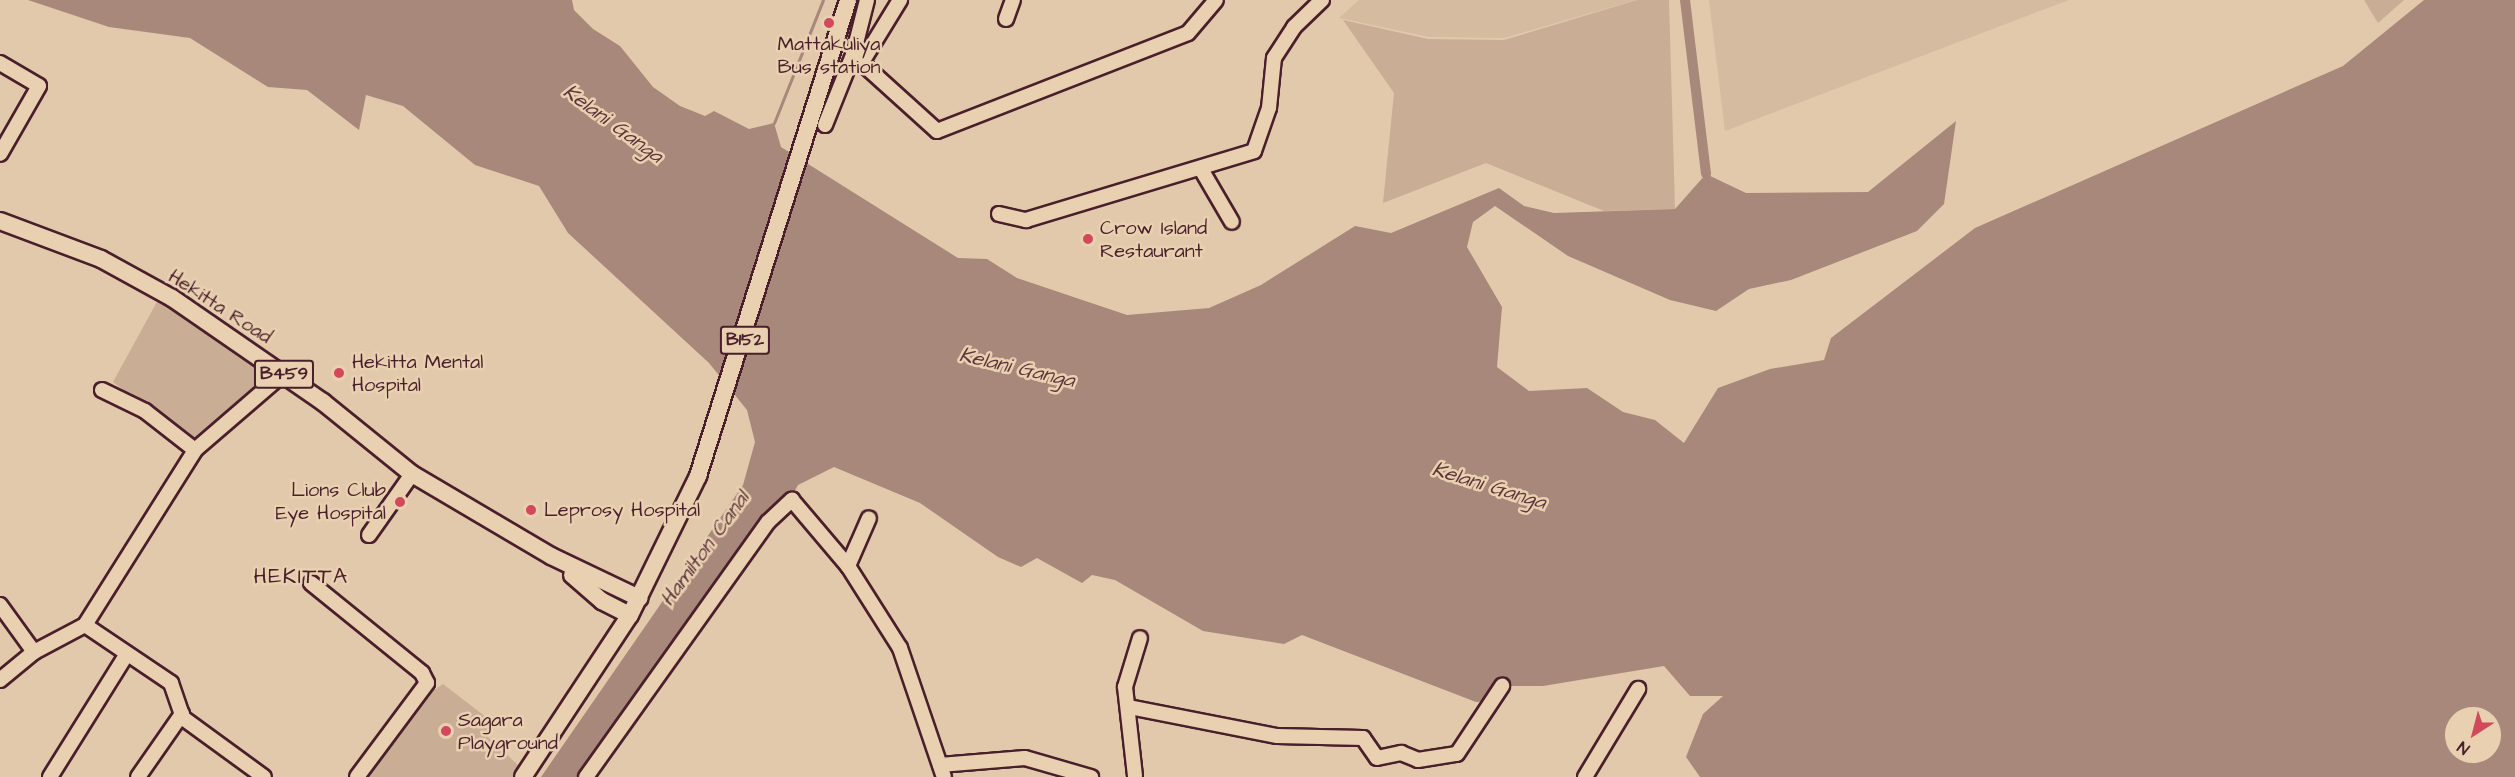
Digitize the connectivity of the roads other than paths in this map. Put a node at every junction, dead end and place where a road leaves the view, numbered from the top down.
1 (848, 0) edge
2 (867, 0) edge
3 (900, 0) edge
4 (1013, 0) edge
5 (1216, 0) edge
6 (1322, 0) edge
7 (1006, 19) dead end
8 (857, 59) junction
9 (0, 63) edge
10 (825, 125) dead end
11 (0, 154) edge
12 (1201, 169) junction
13 (999, 214) dead end
14 (0, 221) edge
15 (1232, 222) dead end
16 (283, 374) junction
17 (102, 390) dead end
18 (195, 450) junction
19 (412, 474) junction
20 (869, 518) dead end
21 (369, 535) dead end
22 (551, 556) junction
23 (848, 566) junction
24 (311, 583) dead end
25 (639, 598) junction
26 (0, 605) edge
27 (630, 615) junction
28 (85, 625) junction
29 (1140, 638) dead end
30 (34, 652) junction
31 (127, 654) junction
32 (0, 680) edge
33 (1502, 686) dead end
34 (1638, 689) dead end
35 (1128, 707) junction
36 (182, 714) junction
37 (942, 771) edge
38 (246, 772) edge
39 (1135, 776) edge
40 (50, 777) edge
41 (138, 777) edge
42 (264, 777) edge
43 (357, 777) edge
44 (523, 777) edge
45 (586, 777) edge
46 (1091, 777) edge
47 (1129, 777) edge
48 (1140, 777) edge
49 (1585, 777) edge

1 - 25 main road, B152
2 - 8 street
3 - 8 street
4 - 7 street
5 - 8 street
6 - 12 street
8 - 10 street
9 - 11 street
12 - 13 street
12 - 15 street
14 - 16 main road, Hekitta Road / B459
16 - 18 street
16 - 19 main road, Hekitta Road / B459
17 - 18 street
18 - 28 street
19 - 21 street
19 - 22 main road, Hekitta Road / B459
20 - 23 street
22 - 25 main road, Hekitta Road / B459
22 - 27 main road, Hekitta Road / B459
23 - 37 street
23 - 45 street
24 - 43 street
25 - 27 main road, B152
26 - 30 street
27 - 44 main road, B152
28 - 30 street
28 - 31 street
29 - 35 street
30 - 32 street
31 - 36 street
31 - 40 street
33 - 35 street
34 - 49 street
35 - 39 street
36 - 38 street
36 - 41 street
37 - 46 street
38 - 42 street
39 - 47 street
39 - 48 street

